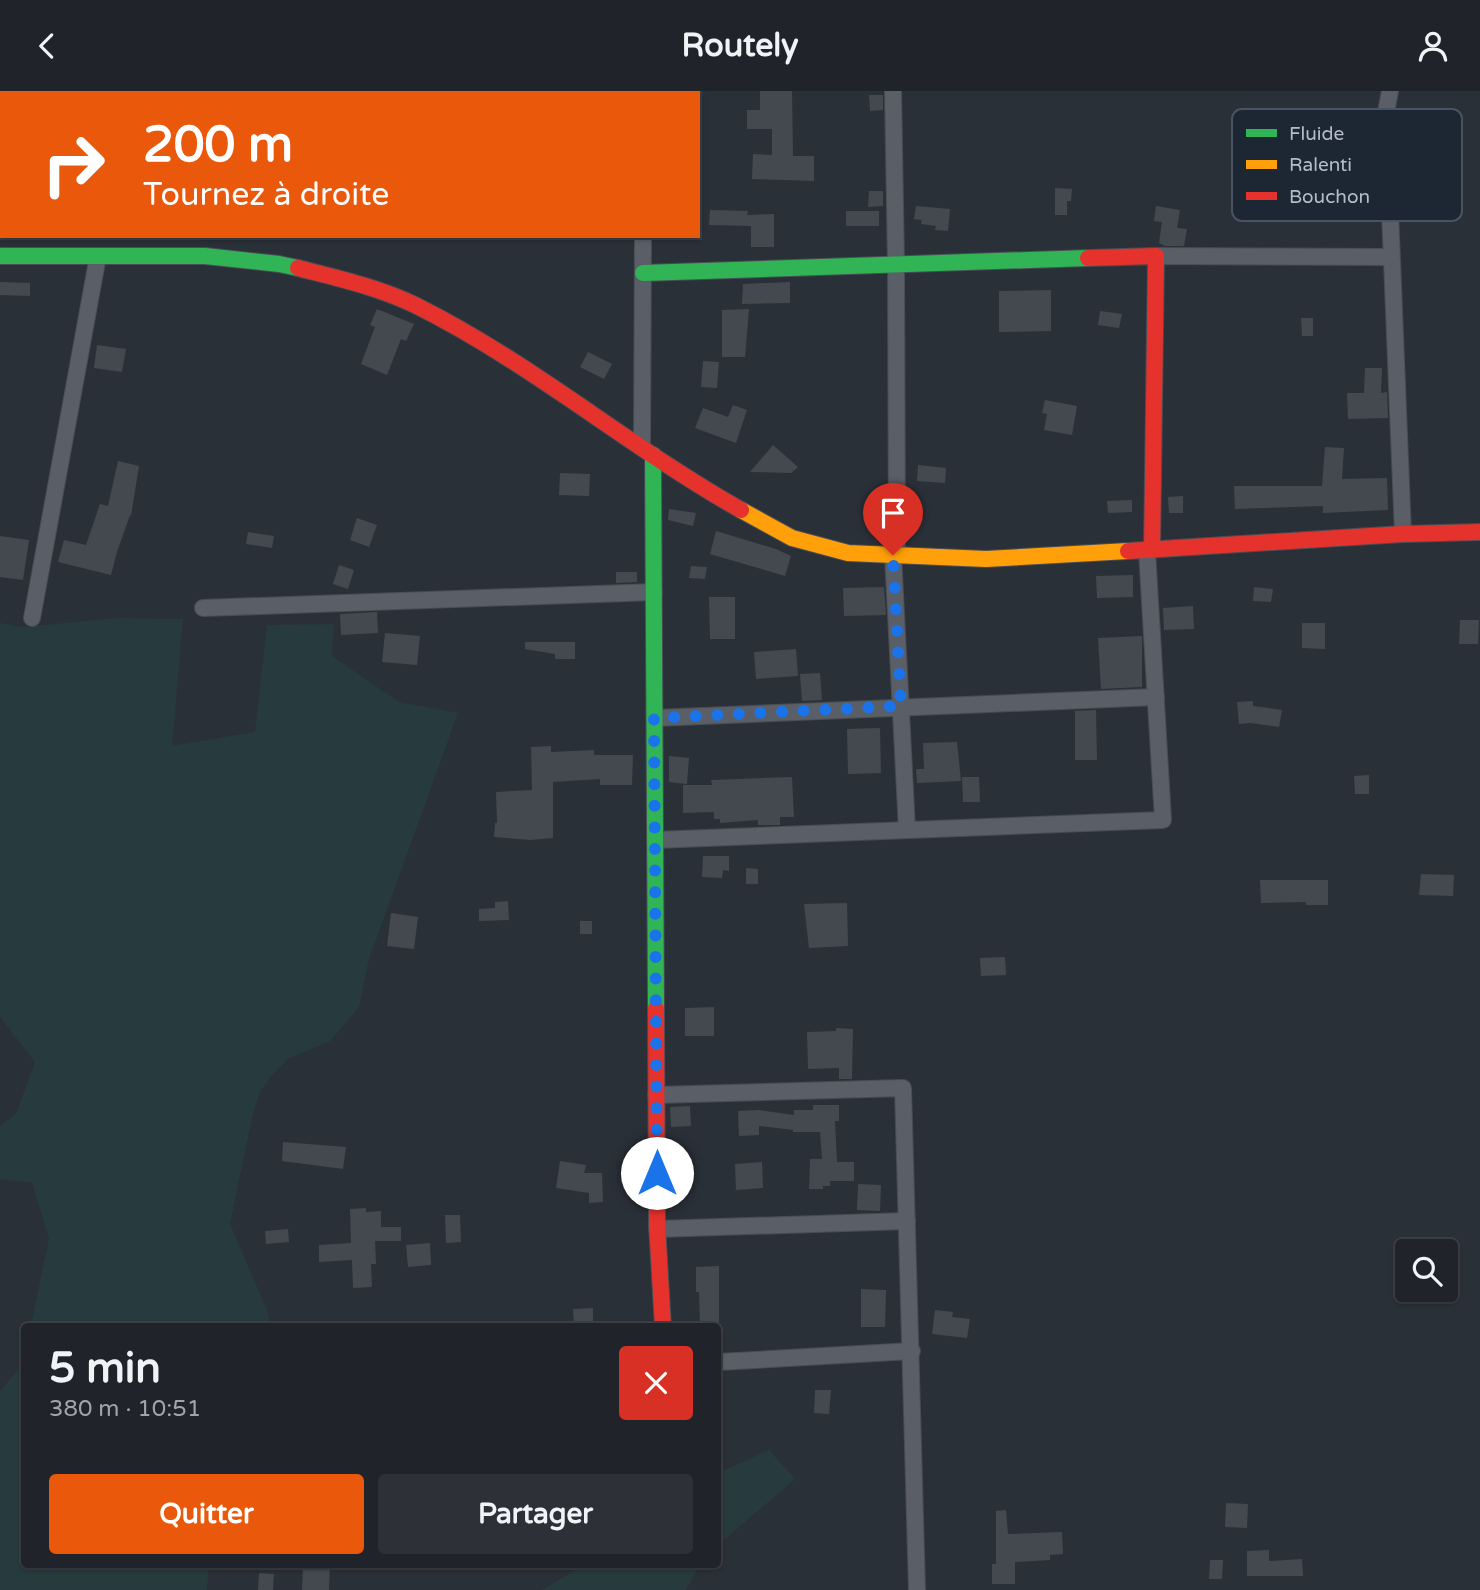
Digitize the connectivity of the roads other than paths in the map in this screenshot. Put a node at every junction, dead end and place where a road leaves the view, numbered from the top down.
1 (893, 91) edge
2 (1390, 91) edge
3 (1387, 109) edge
4 (1390, 221) edge
5 (643, 238) edge
6 (0, 255) edge
7 (98, 255) junction
8 (1156, 256) junction
9 (1391, 257) junction
10 (897, 263) junction
11 (643, 273) junction
12 (648, 451) junction
13 (1480, 532) edge
14 (1403, 534) junction
15 (1150, 551) junction
16 (895, 555) junction
17 (654, 591) junction
18 (203, 608) dead end
19 (32, 618) dead end
20 (1156, 697) junction
21 (901, 706) junction
22 (654, 718) junction
23 (907, 830) junction
24 (655, 841) junction
25 (656, 1095) junction
26 (907, 1221) junction
27 (657, 1229) junction
28 (663, 1323) edge
29 (912, 1352) junction
30 (721, 1362) edge
31 (917, 1590) edge

1 - 10 street
2 - 3 street
4 - 9 street
5 - 11 street
6 - 7 main road
7 - 12 main road
7 - 19 street
8 - 9 street
8 - 10 main road
8 - 15 main road
9 - 14 street
10 - 11 main road
10 - 16 street
11 - 12 street
12 - 16 main road
12 - 17 main road
13 - 14 main road
14 - 15 main road
15 - 16 main road
15 - 20 street
16 - 21 street
17 - 18 street
17 - 22 main road
20 - 21 street
20 - 23 street
21 - 22 street
21 - 23 street
22 - 24 main road
23 - 24 street
24 - 25 main road
25 - 26 street
25 - 27 main road
26 - 27 street
26 - 29 street
27 - 28 main road
29 - 30 street
29 - 31 street

